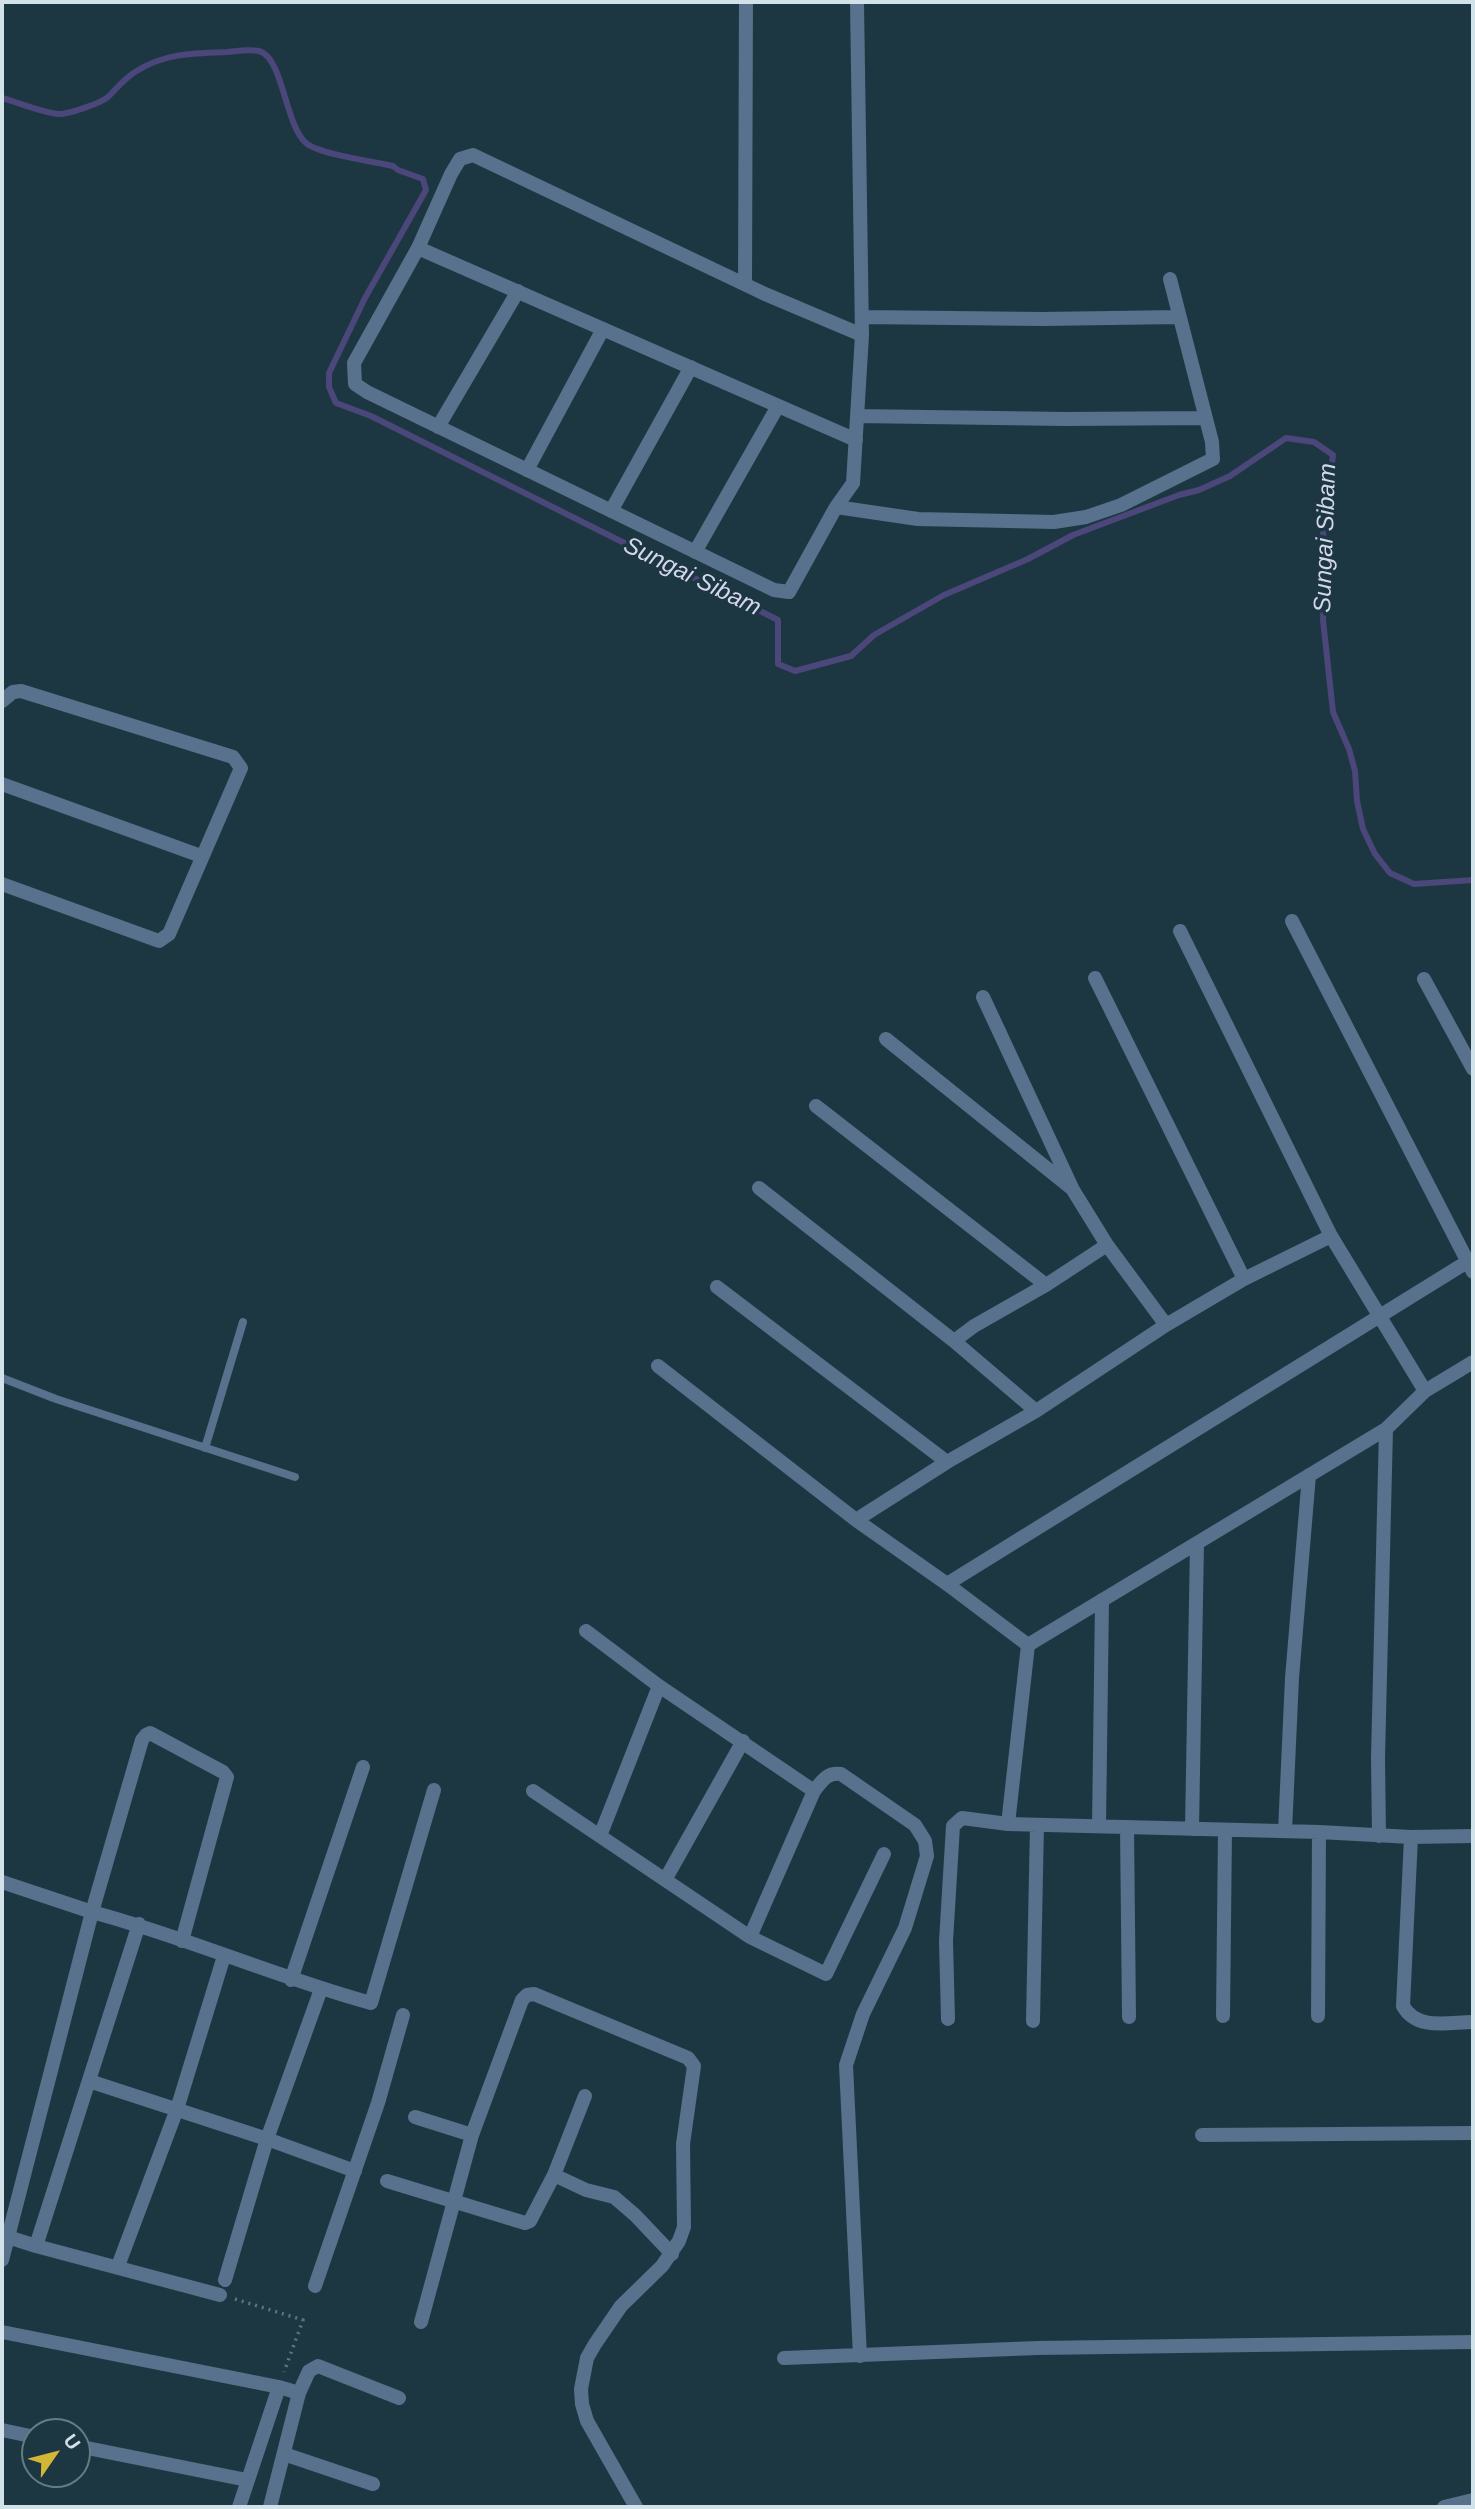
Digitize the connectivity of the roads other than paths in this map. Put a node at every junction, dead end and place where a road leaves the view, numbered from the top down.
1 (746, 2) edge
2 (857, 2) edge
3 (418, 248) junction
4 (1170, 279) dead end
5 (745, 284) junction
6 (518, 292) junction
7 (862, 317) junction
8 (1180, 317) junction
9 (603, 329) junction
10 (862, 335) junction
11 (691, 367) junction
12 (778, 406) junction
13 (857, 416) junction
14 (1205, 418) junction
15 (439, 427) junction
16 (856, 440) junction
17 (527, 470) junction
18 (836, 507) junction
19 (611, 511) junction
20 (695, 552) junction
21 (2, 701) edge
22 (2, 784) edge
23 (201, 856) junction
24 (2, 884) edge
25 (1292, 921) dead end
26 (1180, 931) dead end
27 (1095, 978) dead end
28 (1424, 979) dead end
29 (983, 997) dead end
30 (886, 1039) dead end
31 (1473, 1069) edge
32 (816, 1106) dead end
33 (759, 1188) dead end
34 (1073, 1190) junction
35 (1331, 1236) junction
36 (1107, 1245) junction
37 (1470, 1267) edge
38 (1244, 1279) junction
39 (1046, 1285) junction
40 (717, 1287) dead end
41 (1382, 1316) junction
42 (243, 1322) dead end
43 (1166, 1325) junction
44 (954, 1341) junction
45 (1473, 1362) edge
46 (658, 1366) dead end
47 (2, 1378) edge
48 (1425, 1391) junction
49 (1036, 1411) junction
50 (1386, 1429) junction
51 (205, 1448) junction
52 (947, 1462) junction
53 (1308, 1475) junction
54 (295, 1477) dead end
55 (856, 1520) junction
56 (1197, 1543) junction
57 (947, 1584) junction
58 (1102, 1600) junction
59 (586, 1632) dead end
60 (1028, 1645) junction
61 (659, 1686) junction
62 (743, 1741) junction
63 (363, 1767) dead end
64 (434, 1790) dead end
65 (533, 1791) dead end
66 (814, 1791) junction
67 (1008, 1824) junction
68 (1037, 1825) junction
69 (1099, 1826) junction
70 (1127, 1827) junction
71 (1192, 1829) junction
72 (1225, 1830) junction
73 (1284, 1831) junction
74 (1319, 1832) junction
75 (600, 1836) junction
76 (1379, 1836) junction
77 (1473, 1836) edge
78 (1411, 1837) junction
79 (884, 1854) dead end
80 (665, 1880) junction
81 (2, 1882) edge
82 (92, 1912) junction
83 (139, 1924) junction
84 (750, 1937) junction
85 (182, 1941) junction
86 (224, 1956) junction
87 (291, 1980) junction
88 (321, 1989) junction
89 (404, 2015) dead end
90 (1223, 2016) dead end
91 (1129, 2017) dead end
92 (1318, 2017) dead end
93 (948, 2019) dead end
94 (1033, 2021) dead end
95 (1473, 2022) edge
96 (89, 2081) junction
97 (585, 2096) dead end
98 (177, 2109) junction
99 (415, 2117) dead end
100 (1473, 2133) edge
101 (472, 2135) junction
102 (1202, 2136) dead end
103 (267, 2139) junction
104 (355, 2171) junction
105 (554, 2175) junction
106 (387, 2181) dead end
107 (453, 2203) junction
108 (8, 2237) junction
109 (36, 2246) junction
110 (672, 2254) junction
111 (2, 2260) edge
112 (118, 2266) junction
113 (225, 2280) dead end
114 (315, 2286) dead end
115 (220, 2294) road end
116 (421, 2322) dead end
117 (2, 2332) edge
118 (1473, 2342) edge
119 (860, 2356) junction
120 (784, 2358) dead end
121 (279, 2387) junction
122 (299, 2393) junction
123 (399, 2398) dead end
124 (2, 2430) edge
125 (21, 2434) edge
126 (91, 2449) edge
127 (284, 2454) junction
128 (247, 2480) junction
129 (373, 2484) dead end
130 (1473, 2500) edge
131 (239, 2507) edge
132 (270, 2507) edge
133 (636, 2507) edge
134 (1444, 2507) edge

1 - 5 street
2 - 7 street
3 - 5 street
3 - 6 street
3 - 15 street
4 - 8 street
5 - 10 street
6 - 9 street
6 - 15 street
7 - 8 street
7 - 10 street
8 - 14 street
9 - 11 street
9 - 17 street
10 - 13 street
11 - 12 street
11 - 19 street
12 - 16 street
12 - 20 street
13 - 14 street
13 - 16 street
14 - 18 street
15 - 17 street
16 - 18 street
17 - 19 street
18 - 20 street
19 - 20 street
21 - 23 street
22 - 23 street
23 - 24 street
25 - 37 street
26 - 35 street
27 - 38 street
28 - 31 street
29 - 34 street
30 - 34 street
32 - 39 street
33 - 44 street
34 - 36 street
35 - 38 street
35 - 41 street
36 - 39 street
36 - 43 street
37 - 41 street
38 - 43 street
39 - 44 street
40 - 52 street
41 - 48 street
41 - 57 street
42 - 51 lane
43 - 49 street
44 - 49 street
45 - 48 street
46 - 55 street
47 - 51 lane
48 - 50 street
49 - 52 street
50 - 53 street
50 - 76 street
51 - 54 lane
52 - 55 street
53 - 56 street
53 - 73 street
55 - 57 street
56 - 58 street
56 - 71 street
57 - 60 street
58 - 60 street
58 - 69 street
59 - 61 street
60 - 67 street
61 - 62 street
61 - 75 street
62 - 66 street
62 - 80 street
63 - 87 street
64 - 88 street
65 - 75 street
66 - 84 street
66 - 119 street
67 - 68 street
67 - 93 street
68 - 69 street
68 - 94 street
69 - 70 street
70 - 71 street
70 - 91 street
71 - 72 street
72 - 73 street
72 - 90 street
73 - 74 street
74 - 76 street
74 - 92 street
75 - 80 street
76 - 78 street
77 - 78 street
78 - 95 street
79 - 84 street
80 - 84 street
81 - 82 street
82 - 83 street
82 - 85 street
82 - 108 street
83 - 85 street
83 - 96 street
85 - 86 street
86 - 87 street
86 - 98 street
87 - 88 street
88 - 103 street
89 - 104 street
96 - 98 street
96 - 109 street
97 - 105 street
98 - 103 street
98 - 112 street
99 - 101 street
100 - 102 street
101 - 107 street
101 - 110 street
103 - 104 street
103 - 113 street
104 - 114 street
105 - 107 street
105 - 110 street
106 - 107 street
107 - 116 street
108 - 109 street
108 - 111 street
109 - 112 street
110 - 133 street
112 - 115 street
117 - 121 street
118 - 119 street
119 - 120 street
121 - 122 street
121 - 128 street
122 - 123 street
122 - 127 street
124 - 125 street
126 - 128 street
127 - 129 street
127 - 132 street
128 - 131 street
130 - 134 street

